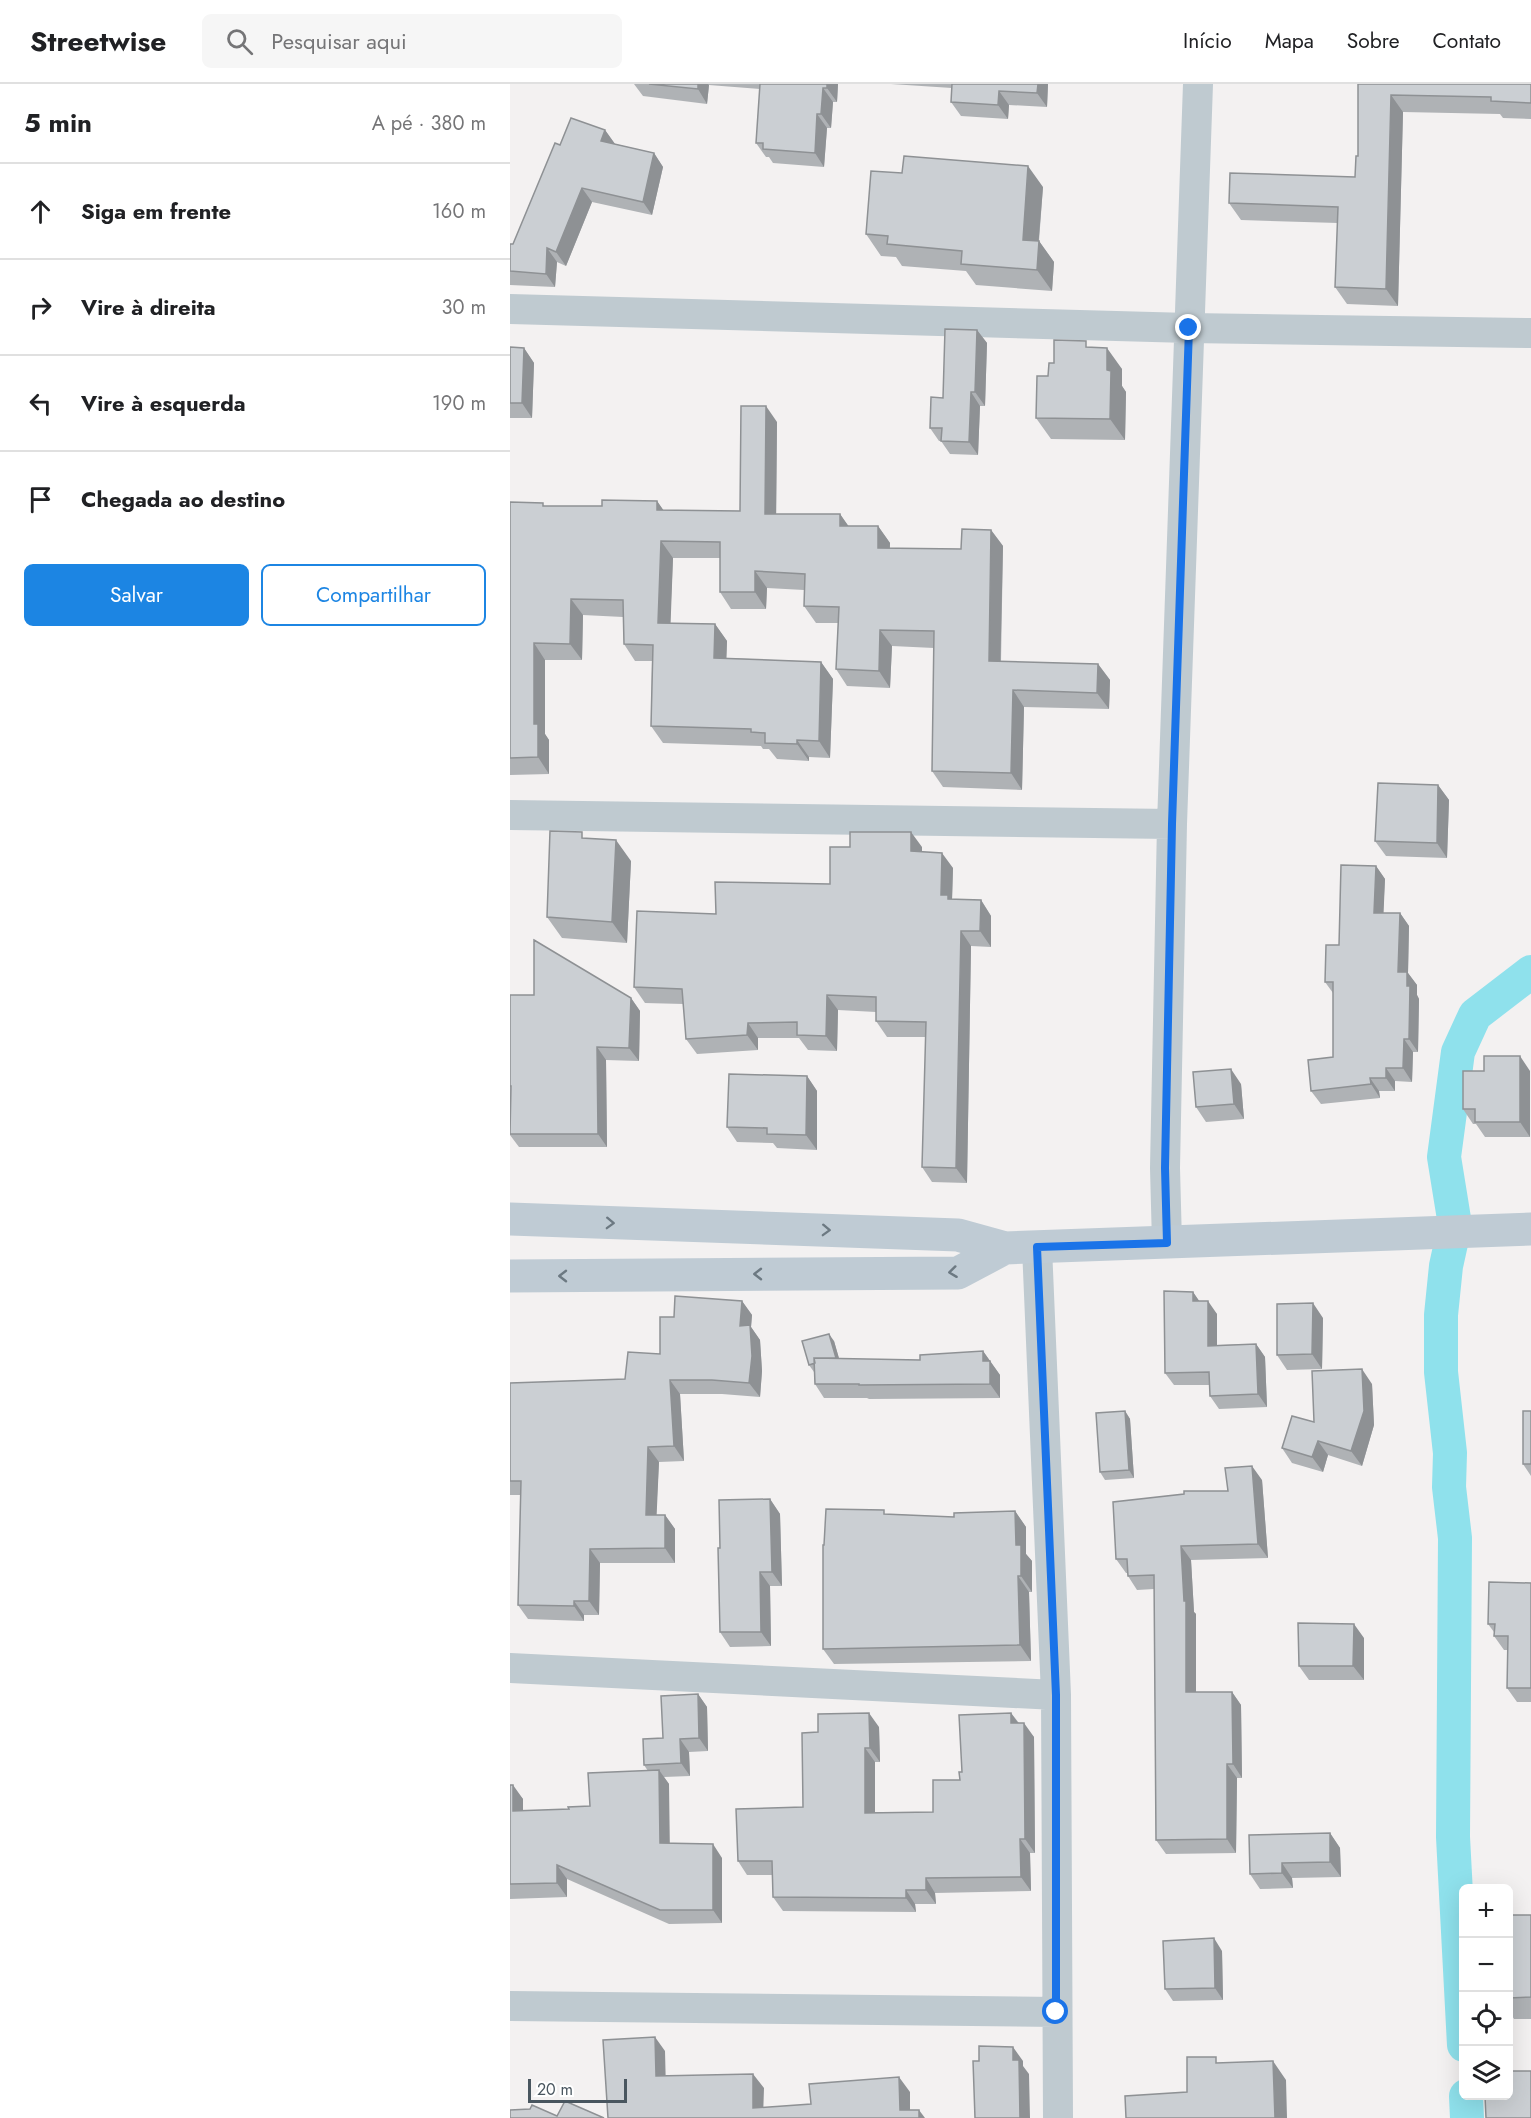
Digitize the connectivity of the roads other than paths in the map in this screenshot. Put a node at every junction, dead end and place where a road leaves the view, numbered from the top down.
1 (1198, 84) edge
2 (510, 309) edge
3 (1189, 328) junction
4 (1531, 333) edge
5 (510, 815) edge
6 (1172, 824) junction
7 (510, 1219) edge
8 (1531, 1229) edge
9 (1167, 1243) junction
10 (1021, 1248) junction
11 (510, 1276) edge
12 (510, 1668) edge
13 (1056, 1695) junction
14 (510, 2006) edge
15 (1056, 2012) junction
16 (1058, 2118) edge

1 - 3 street
2 - 3 street
3 - 4 street
3 - 6 street
5 - 6 street
6 - 9 street
7 -> 10 street
8 - 9 street
9 - 10 street
10 -> 11 street
10 - 13 street
12 - 13 street
13 - 15 street
14 - 15 street
15 - 16 street

